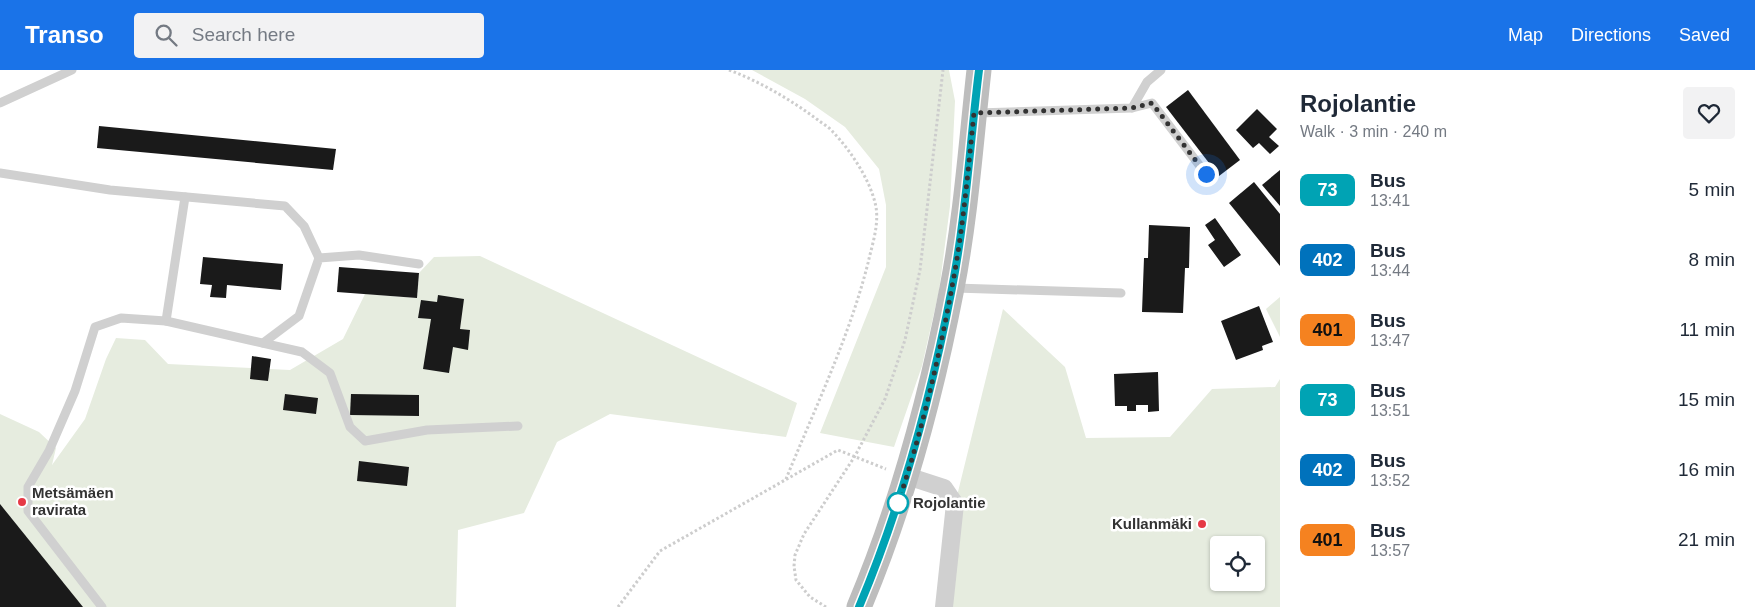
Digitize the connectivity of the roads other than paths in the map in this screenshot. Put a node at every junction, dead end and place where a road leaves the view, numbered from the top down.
1 (72, 70) edge
2 (979, 70) edge
3 (1161, 70) edge
4 (0, 103) edge
5 (1132, 108) junction
6 (974, 113) junction
7 (0, 173) edge
8 (1206, 174) dead end
9 (185, 197) junction
10 (318, 258) junction
11 (420, 264) dead end
12 (952, 288) junction
13 (1121, 293) dead end
14 (166, 321) junction
15 (263, 342) junction
16 (518, 426) dead end
17 (907, 476) junction
18 (102, 607) edge
19 (859, 607) edge
20 (944, 607) edge

1 - 4 lane
2 - 6 main road
3 - 5 lane
5 - 6 lane
5 - 8 lane
6 - 12 main road
7 - 9 lane
9 - 10 lane
9 - 14 lane
10 - 11 lane
10 - 15 lane
12 - 13 lane
12 - 17 main road
14 - 15 lane
14 - 18 lane
15 - 16 lane
17 - 19 main road
17 - 20 street

